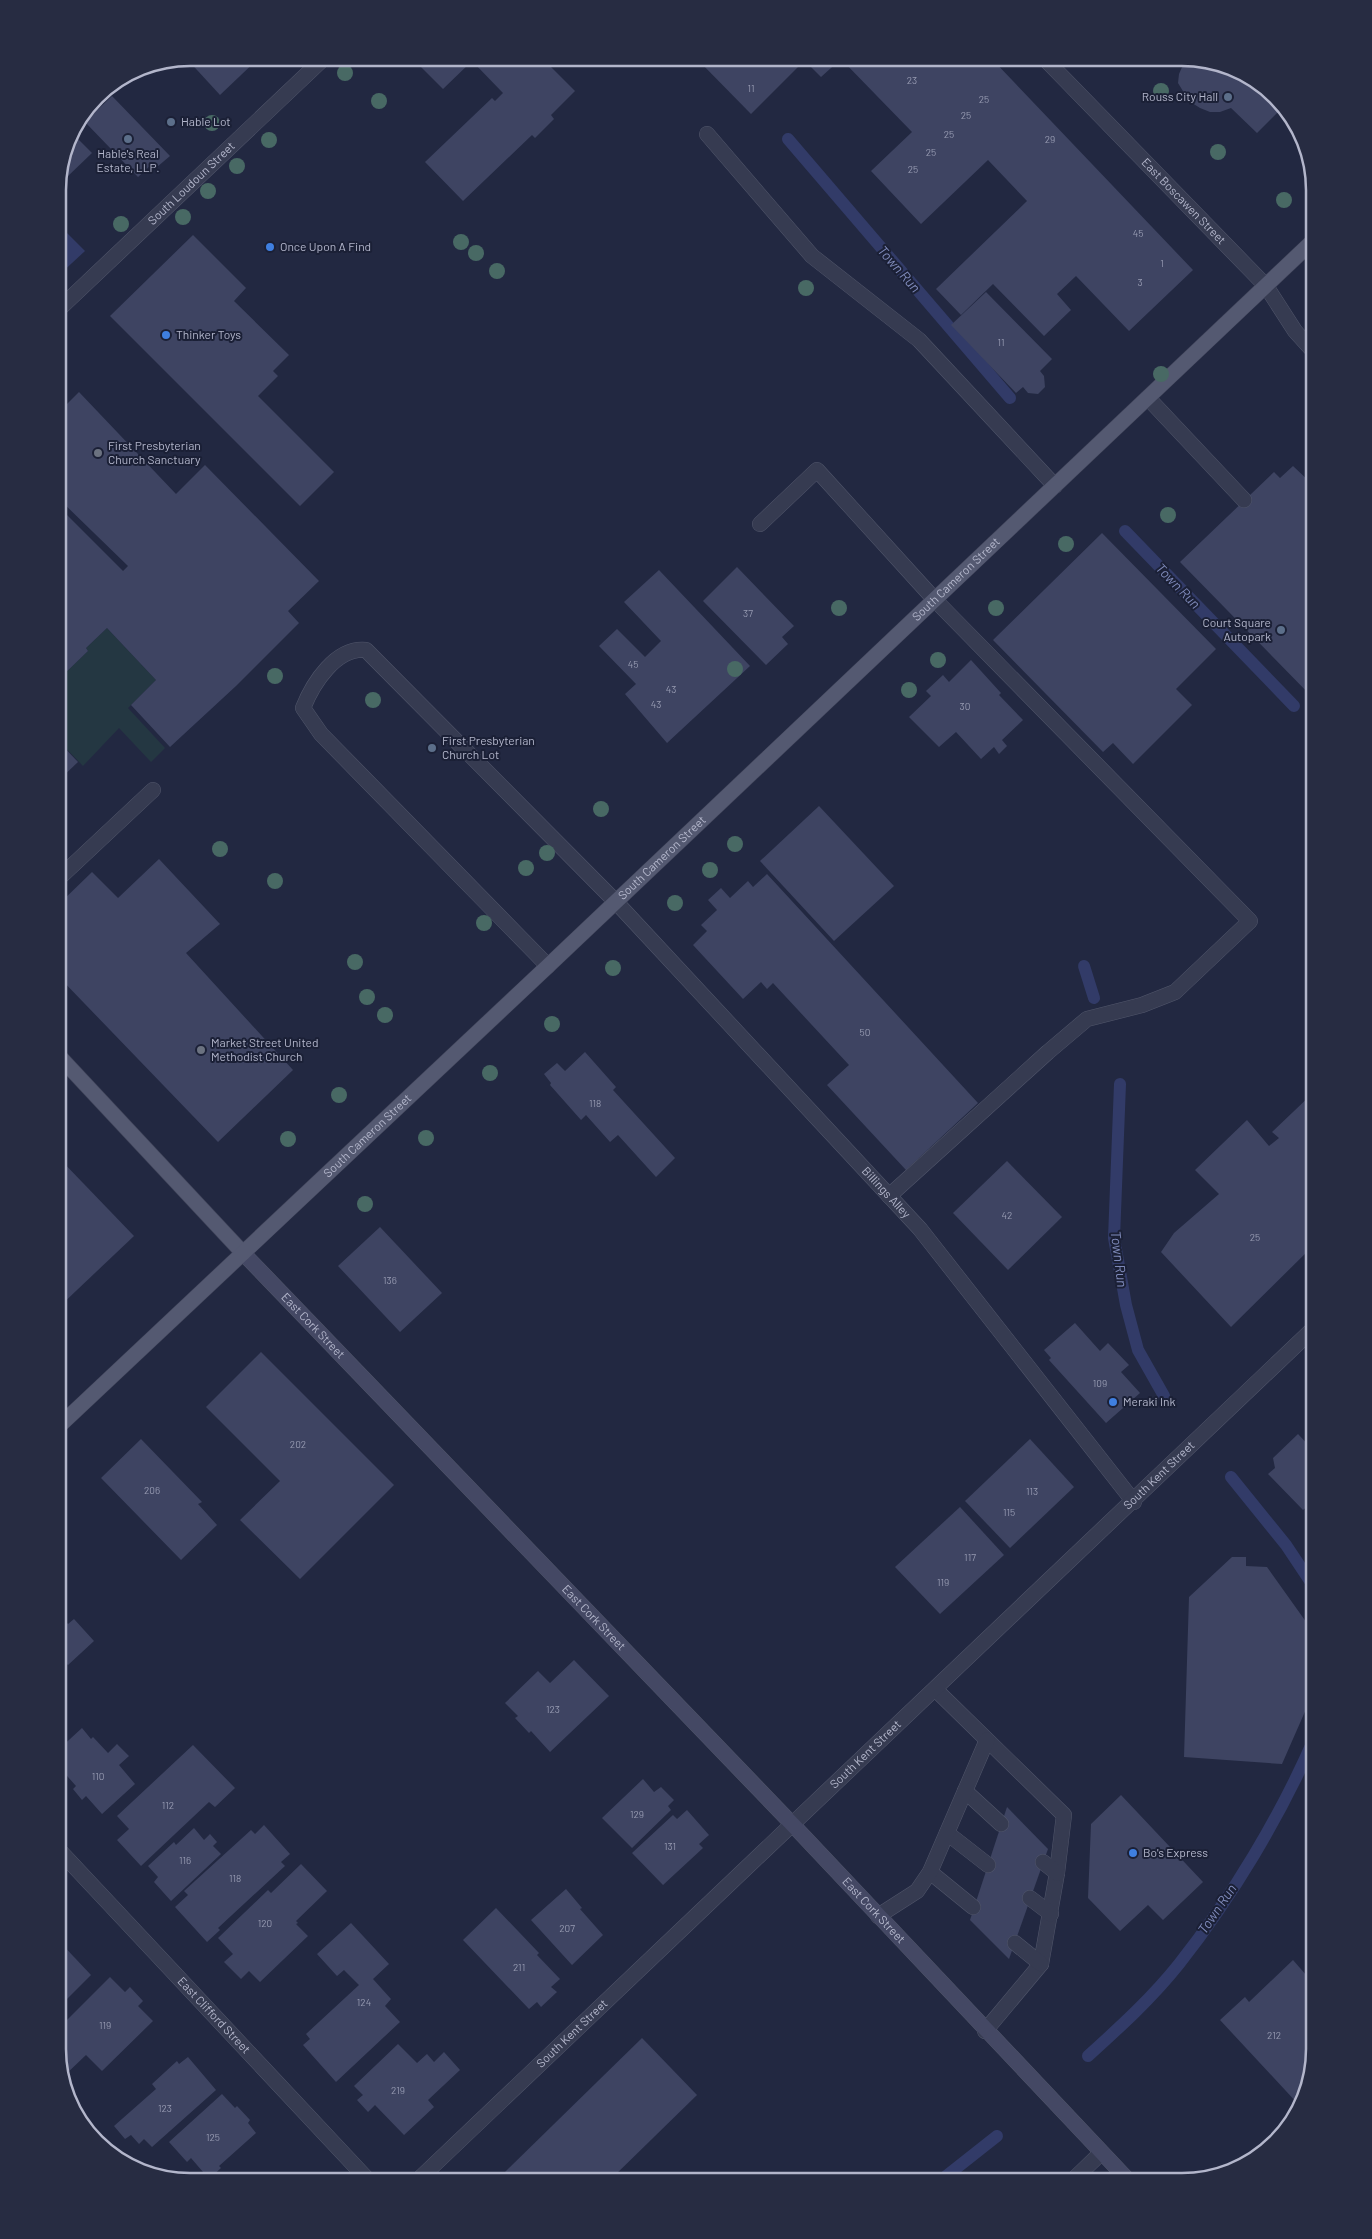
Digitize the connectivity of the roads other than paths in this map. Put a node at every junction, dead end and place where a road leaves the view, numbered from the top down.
1 (314, 67) edge
2 (1053, 67) edge
3 (707, 134) dead end
4 (1306, 248) edge
5 (1266, 286) junction
6 (67, 302) edge
7 (1306, 343) edge
8 (1148, 398) junction
9 (1055, 486) junction
10 (1244, 500) dead end
11 (760, 524) dead end
12 (935, 600) junction
13 (153, 790) dead end
14 (67, 871) edge
15 (616, 902) junction
16 (548, 966) junction
17 (67, 1064) edge
18 (889, 1196) junction
19 (243, 1254) junction
20 (1306, 1336) edge
21 (66, 1419) edge
22 (1134, 1502) junction
23 (936, 1690) junction
24 (987, 1740) junction
25 (965, 1791) junction
26 (1001, 1824) dead end
27 (794, 1826) junction
28 (947, 1833) junction
29 (66, 1858) edge
30 (1044, 1862) dead end
31 (988, 1865) dead end
32 (930, 1872) junction
33 (1057, 1873) junction
34 (1030, 1898) dead end
35 (973, 1907) dead end
36 (1051, 1914) junction
37 (878, 1916) junction
38 (1015, 1943) dead end
39 (1041, 1964) junction
40 (985, 2031) junction
41 (1101, 2153) junction
42 (361, 2172) edge
43 (426, 2172) edge
44 (1081, 2173) edge
45 (1120, 2173) edge

1 - 6 street, South Loudoun Street
2 - 5 street, East Boscawen Street
3 - 9 street
4 - 5 main road, South Cameron Street
5 - 7 street, East Boscawen Street
5 - 8 main road, South Cameron Street
8 - 9 main road, South Cameron Street
8 - 10 street
9 - 12 main road, South Cameron Street
11 - 12 street
12 - 15 main road, South Cameron Street
12 - 18 street
13 - 14 street
15 - 16 main road, South Cameron Street
15 - 16 street, Billings Alley
15 - 18 street, Billings Alley
16 - 19 main road, South Cameron Street
17 - 19 main road, East Cork Street
18 - 22 street, Billings Alley
19 - 21 main road, South Cameron Street
19 - 27 main road, East Cork Street
20 - 22 street, South Kent Street
22 - 23 street, South Kent Street
23 - 24 street
23 - 27 street, South Kent Street
24 - 25 street
24 - 33 street
25 - 26 street
25 - 28 street
27 - 37 main road, East Cork Street
27 - 43 street, South Kent Street
28 - 31 street
28 - 32 street
29 - 42 street, East Clifford Street
30 - 33 street
32 - 35 street
32 - 37 street
33 - 36 street
34 - 36 street
36 - 39 street
37 - 40 main road, East Cork Street
38 - 39 street
39 - 40 street
40 - 41 main road, East Cork Street
41 - 44 street
41 - 45 main road, East Cork Street

